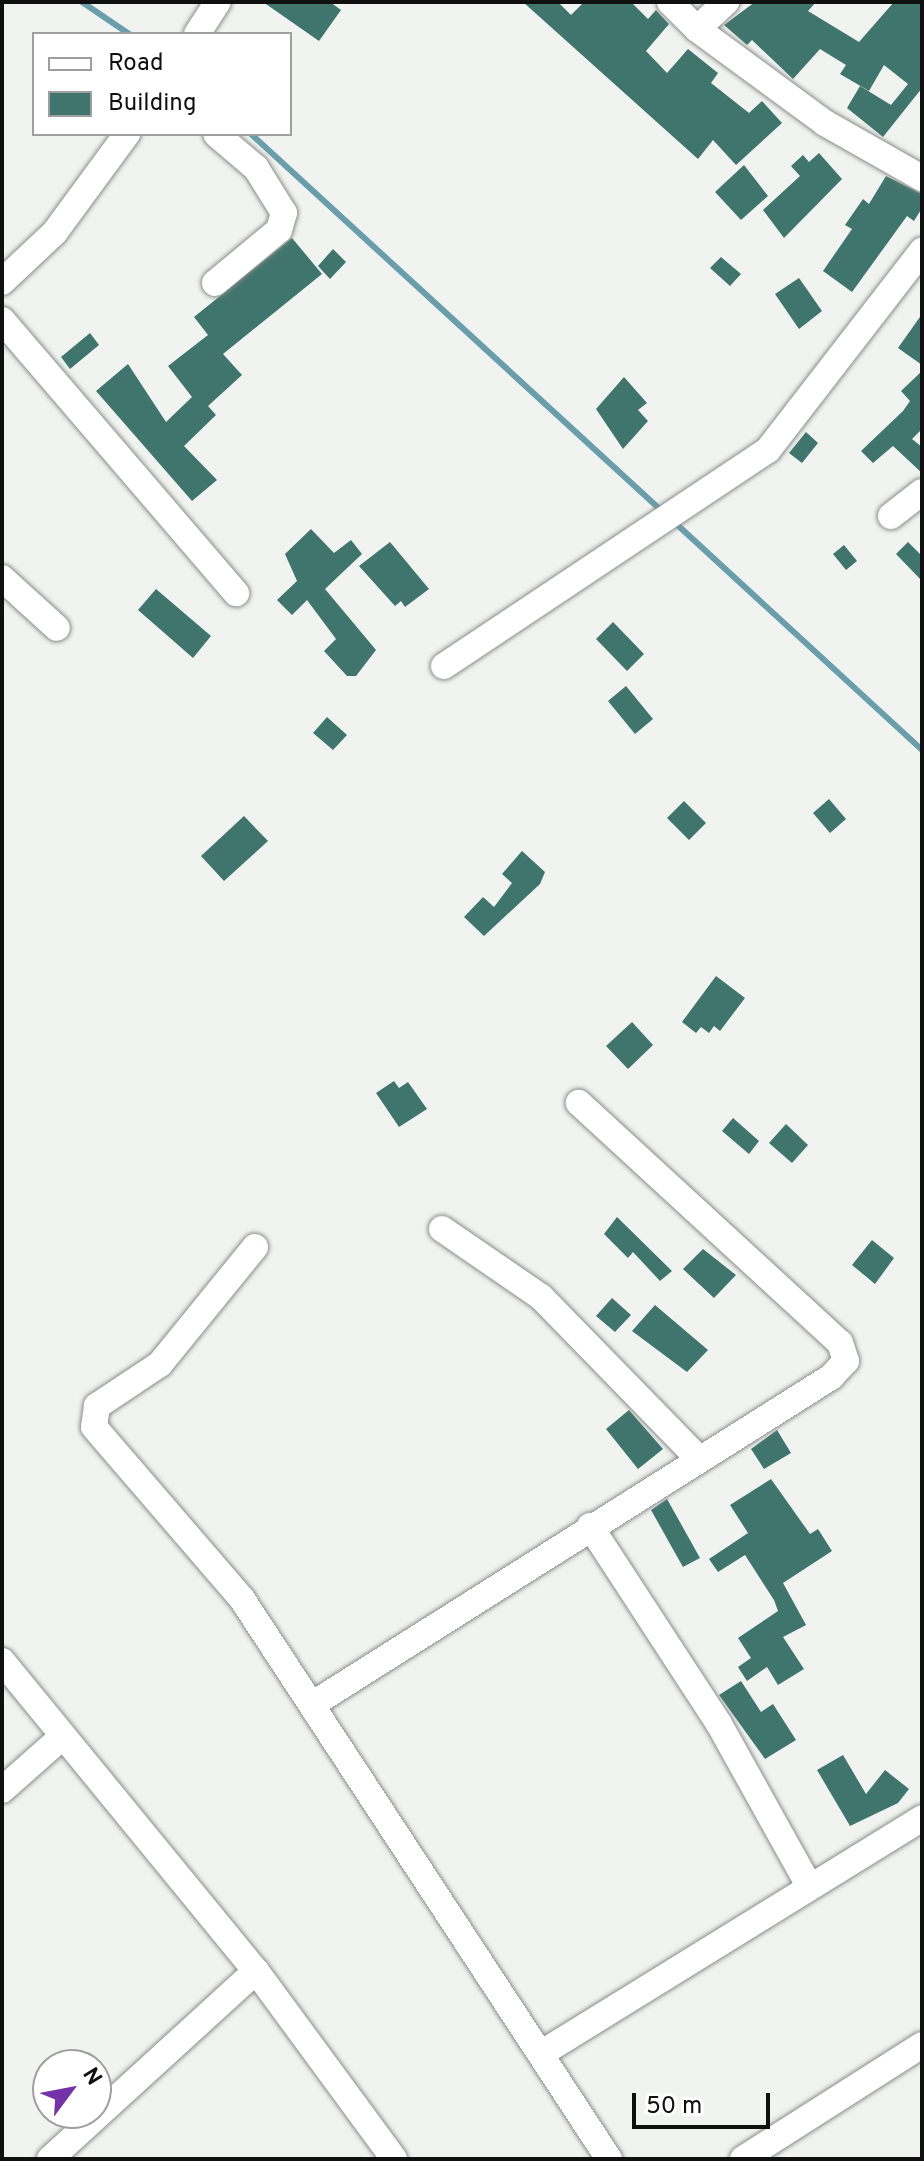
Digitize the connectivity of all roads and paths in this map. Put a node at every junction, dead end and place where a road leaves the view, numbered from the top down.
1 (218, 2) edge
2 (670, 2) edge
3 (726, 2) edge
4 (697, 29) junction
5 (198, 32) edge
6 (126, 136) edge
7 (218, 136) edge
8 (922, 178) edge
9 (922, 251) edge
10 (2, 282) edge
11 (215, 283) dead end
12 (2, 320) edge
13 (922, 492) edge
14 (891, 516) dead end
15 (2, 578) edge
16 (236, 593) dead end
17 (57, 628) dead end
18 (444, 666) dead end
19 (579, 1103) dead end
20 (442, 1229) dead end
21 (255, 1247) dead end
22 (699, 1459) junction
23 (590, 1526) junction
24 (2, 1661) edge
25 (313, 1704) junction
26 (62, 1737) junction
27 (2, 1790) edge
28 (922, 1818) edge
29 (809, 1886) junction
30 (256, 1971) junction
31 (922, 2045) edge
32 (542, 2053) junction
33 (50, 2159) edge
34 (394, 2159) edge
35 (609, 2159) edge
36 (743, 2159) edge

1 - 5 street
2 - 4 street
3 - 4 street
4 - 8 street
6 - 10 street
7 - 11 street
9 - 18 street
12 - 16 street
13 - 14 street
15 - 17 street
19 - 22 street
20 - 22 street
21 - 25 street
22 - 23 street
23 - 25 street
23 - 29 street
24 - 26 street
25 - 32 street
26 - 27 street
26 - 30 street
28 - 29 street
29 - 32 street
30 - 33 street
30 - 34 street
31 - 36 street
32 - 35 street

